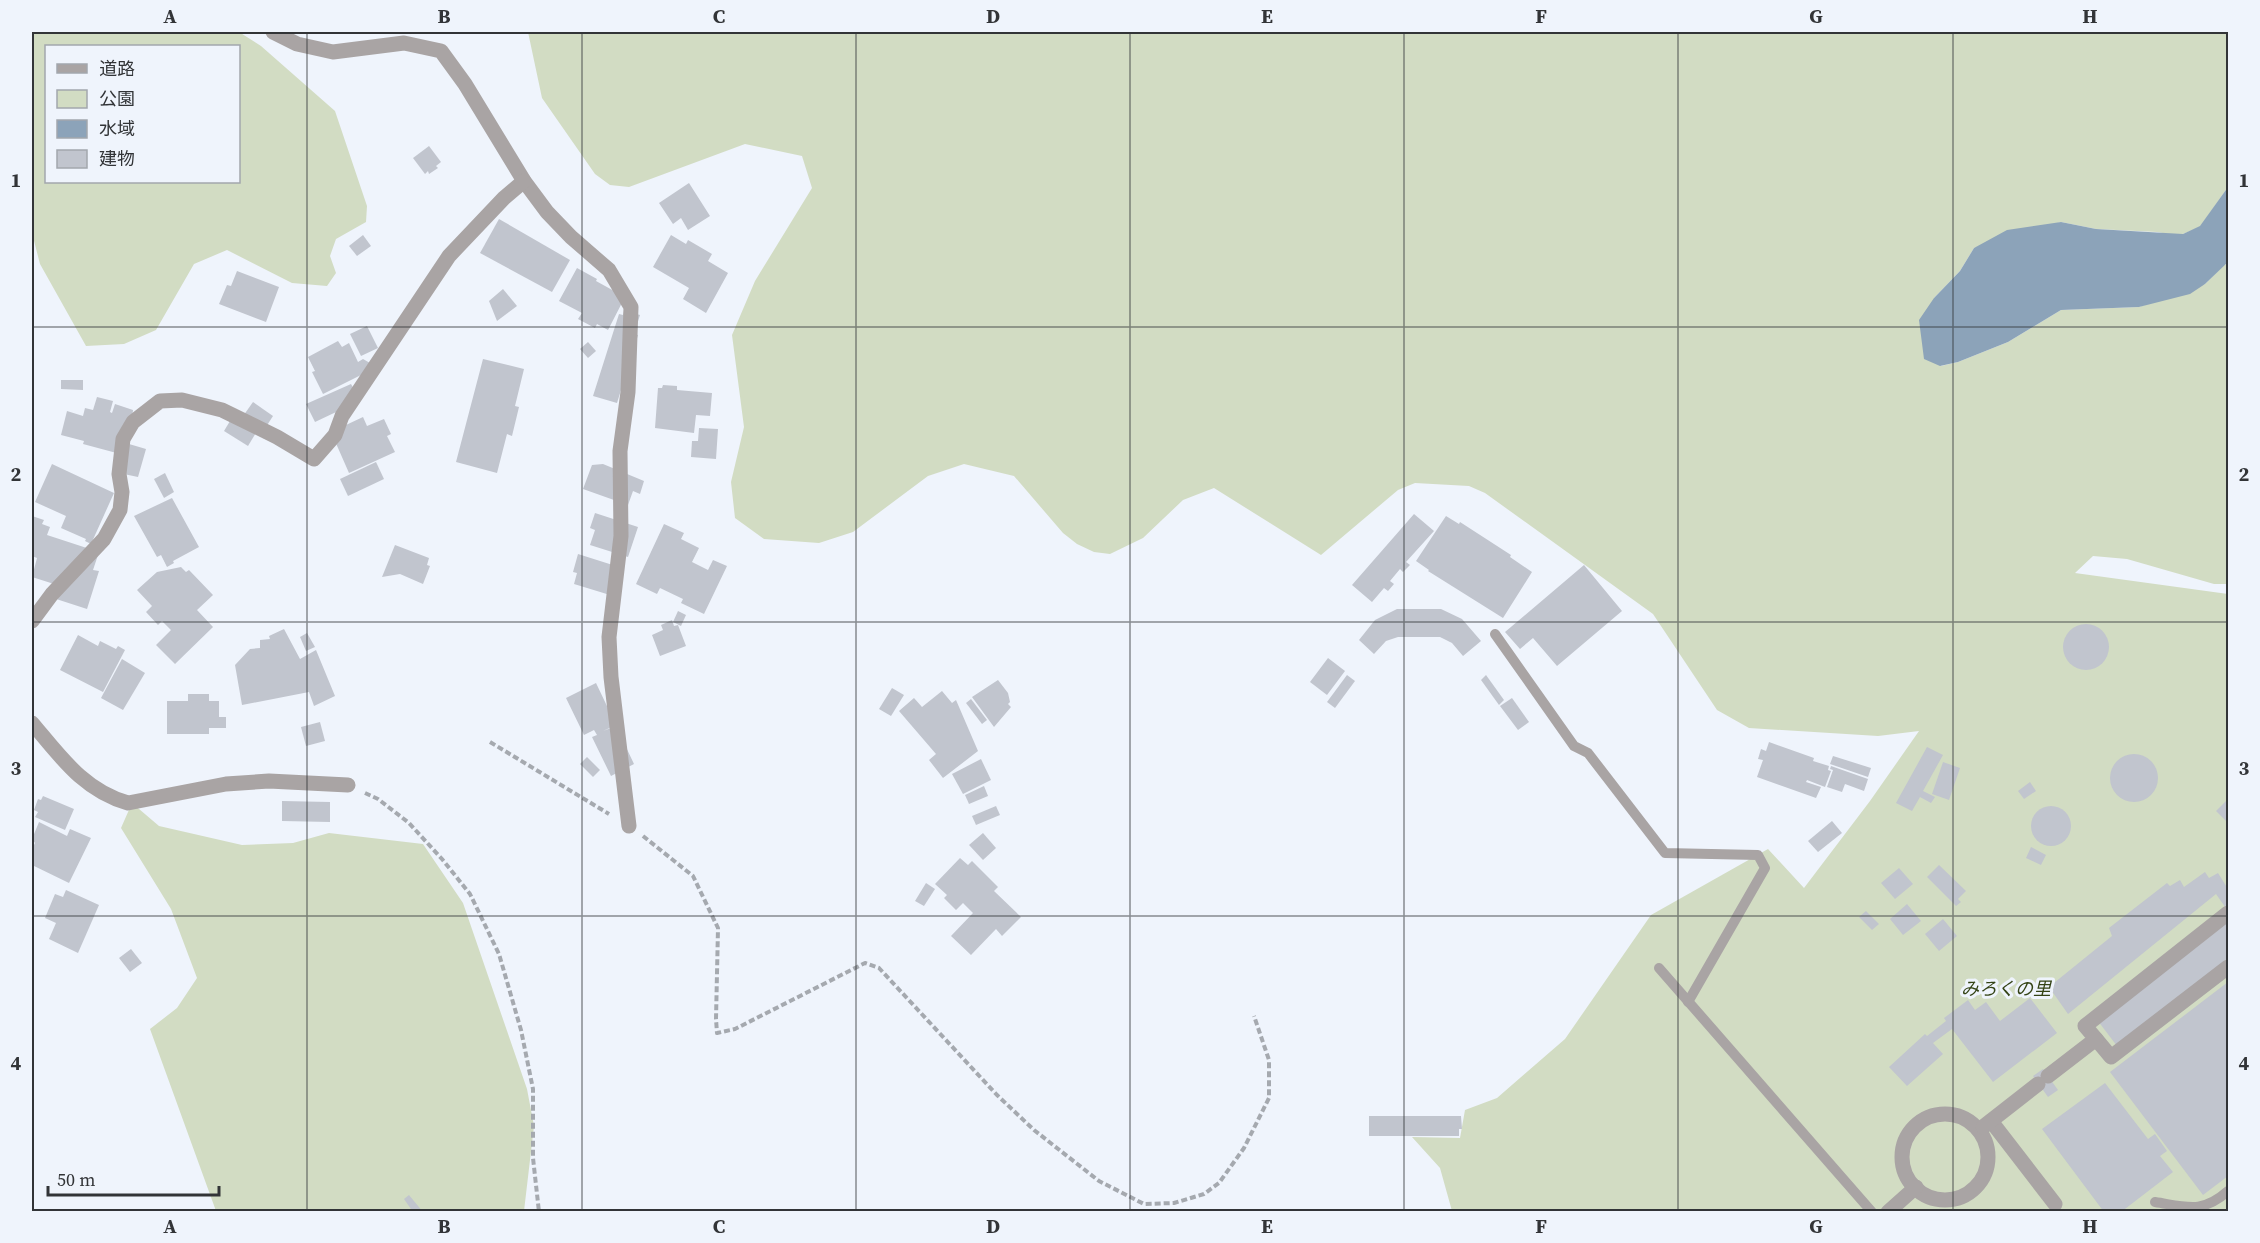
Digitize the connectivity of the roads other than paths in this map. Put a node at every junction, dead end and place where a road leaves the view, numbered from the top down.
1 (273, 32) edge
2 (524, 181) junction
3 (32, 621) edge
4 (1495, 634) dead end
5 (32, 723) edge
6 (348, 785) road end
7 (629, 825) road end
8 (2229, 913) edge
9 (2229, 967) edge
10 (1659, 968) dead end
11 (1688, 1002) junction
12 (2096, 1039) junction
13 (1991, 1121) junction
14 (1978, 1131) junction
15 (1916, 1188) junction
16 (2229, 1191) edge
17 (2155, 1202) dead end
18 (2217, 1206) edge
19 (2058, 1208) edge
20 (1872, 1212) edge
21 (1888, 1212) edge

1 - 2 street
2 - 3 street
2 - 7 street
4 - 11 lane
5 - 6 street
8 - 12 street
9 - 12 street
10 - 11 lane
11 - 20 lane
12 - 13 street
13 - 14 street
13 - 19 street
14 - 15 street
14 - 15 street
15 - 21 street
16 - 18 lane
17 - 18 lane

